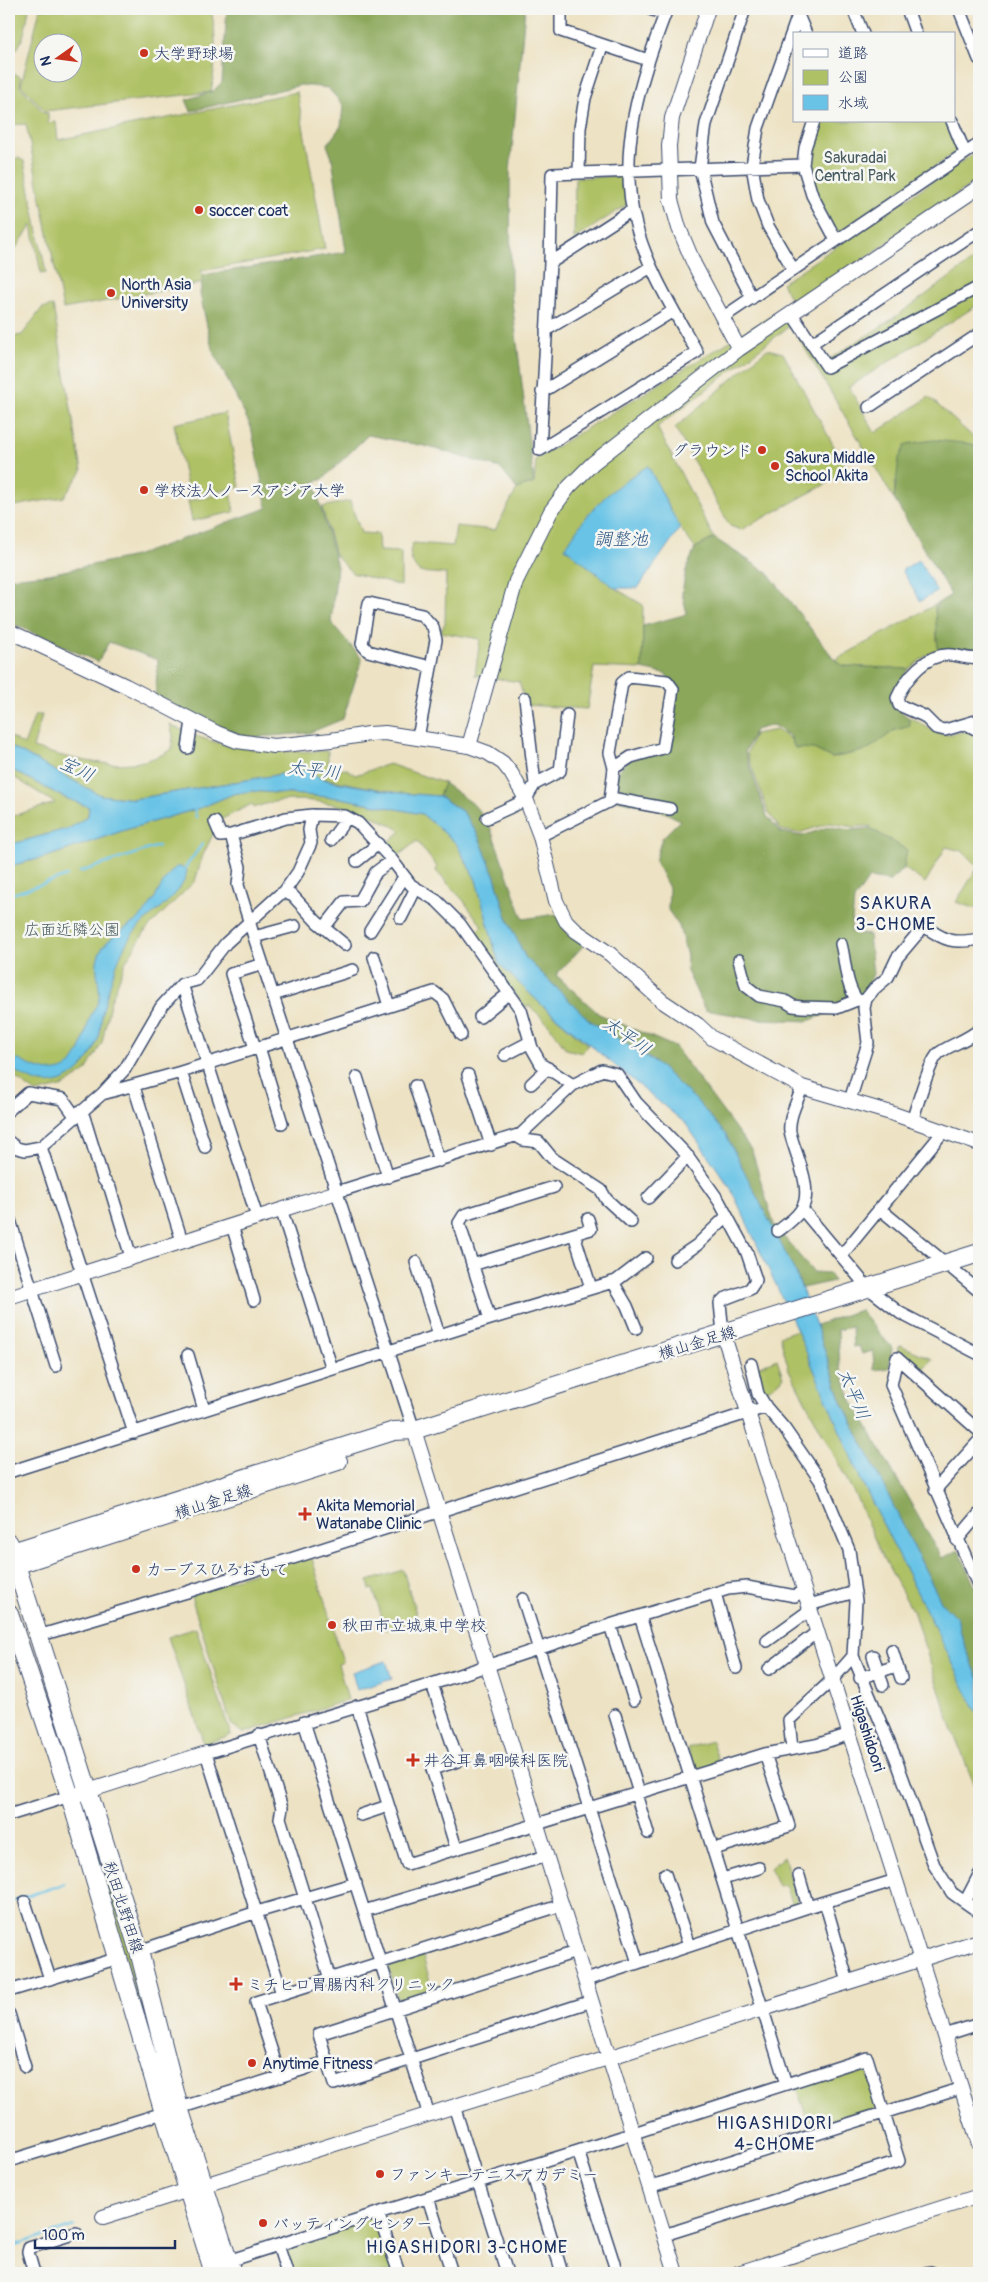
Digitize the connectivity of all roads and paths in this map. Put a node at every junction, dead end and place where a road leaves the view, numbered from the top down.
1 (561, 9) edge
2 (650, 9) edge
3 (708, 9) edge
4 (745, 9) edge
5 (853, 9) edge
6 (907, 9) edge
7 (959, 9) edge
8 (666, 11) edge
9 (795, 12) edge
10 (805, 32) edge
11 (862, 32) edge
12 (915, 32) edge
13 (602, 46) junction
14 (648, 60) junction
15 (979, 60) edge
16 (814, 122) edge
17 (952, 122) edge
18 (979, 144) edge
19 (965, 153) junction
20 (803, 165) junction
21 (752, 166) junction
22 (700, 168) junction
23 (669, 170) junction
24 (628, 172) junction
25 (579, 173) junction
26 (979, 187) edge
27 (632, 210) junction
28 (979, 230) edge
29 (836, 240) junction
30 (550, 263) junction
31 (651, 267) junction
32 (792, 269) junction
33 (979, 287) edge
34 (752, 298) junction
35 (673, 311) junction
36 (792, 314) junction
37 (722, 318) junction
38 (546, 330) junction
39 (979, 334) edge
40 (811, 344) junction
41 (739, 349) junction
42 (542, 392) junction
43 (869, 407) dead end
44 (9, 631) edge
45 (979, 658) edge
46 (431, 667) junction
47 (525, 698) dead end
48 (567, 714) dead end
49 (979, 720) edge
50 (192, 721) junction
51 (968, 725) junction
52 (979, 732) edge
53 (418, 738) junction
54 (470, 746) junction
55 (188, 748) dead end
56 (614, 768) junction
57 (535, 784) junction
58 (611, 798) junction
59 (526, 800) junction
60 (670, 809) dead end
61 (312, 815) junction
62 (347, 818) junction
63 (487, 818) dead end
64 (215, 822) dead end
65 (231, 835) junction
66 (540, 836) junction
67 (331, 840) dead end
68 (378, 844) junction
69 (392, 860) junction
70 (357, 861) dead end
71 (404, 876) junction
72 (416, 888) junction
73 (284, 892) junction
74 (401, 918) dead end
75 (249, 921) junction
76 (294, 926) dead end
77 (324, 928) junction
78 (370, 931) dead end
79 (254, 937) junction
80 (979, 939) edge
81 (841, 944) dead end
82 (345, 945) dead end
83 (374, 957) dead end
84 (739, 960) dead end
85 (263, 964) junction
86 (353, 970) dead end
87 (182, 984) junction
88 (509, 993) junction
89 (273, 995) junction
90 (861, 1001) junction
91 (389, 1006) junction
92 (480, 1017) dead end
93 (979, 1030) edge
94 (461, 1035) dead end
95 (287, 1038) junction
96 (530, 1042) junction
97 (257, 1048) junction
98 (505, 1055) dead end
99 (208, 1063) junction
100 (548, 1068) junction
101 (181, 1072) junction
102 (468, 1075) dead end
103 (357, 1077) dead end
104 (531, 1084) dead end
105 (573, 1085) junction
106 (415, 1086) dead end
107 (134, 1087) junction
108 (802, 1087) junction
109 (102, 1094) junction
110 (850, 1100) junction
111 (9, 1110) edge
112 (78, 1114) junction
113 (912, 1121) junction
114 (282, 1124) dead end
115 (943, 1132) junction
116 (516, 1136) junction
117 (9, 1142) edge
118 (979, 1144) edge
119 (491, 1145) junction
120 (41, 1147) junction
121 (205, 1147) dead end
122 (688, 1156) junction
123 (439, 1161) junction
124 (388, 1177) junction
125 (554, 1187) dead end
126 (337, 1192) junction
127 (648, 1198) dead end
128 (880, 1208) junction
129 (802, 1209) junction
130 (281, 1210) junction
131 (726, 1216) junction
132 (9, 1217) edge
133 (257, 1217) junction
134 (588, 1219) dead end
135 (631, 1222) dead end
136 (232, 1225) junction
137 (778, 1231) dead end
138 (574, 1234) junction
139 (182, 1241) junction
140 (979, 1253) edge
141 (841, 1256) junction
142 (131, 1257) junction
143 (646, 1258) dead end
144 (675, 1260) dead end
145 (416, 1262) dead end
146 (472, 1264) junction
147 (946, 1264) junction
148 (82, 1273) junction
149 (613, 1282) junction
150 (591, 1288) junction
151 (868, 1288) junction
152 (32, 1289) junction
153 (979, 1291) edge
154 (9, 1297) edge
155 (254, 1300) dead end
156 (490, 1319) junction
157 (636, 1328) dead end
158 (723, 1333) junction
159 (440, 1335) junction
160 (977, 1350) edge
161 (390, 1352) junction
162 (188, 1355) dead end
163 (751, 1364) dead end
164 (56, 1366) dead end
165 (332, 1369) junction
166 (766, 1407) junction
167 (204, 1410) junction
168 (748, 1413) junction
169 (414, 1430) junction
170 (979, 1431) edge
171 (134, 1433) junction
172 (979, 1441) edge
173 (9, 1472) edge
174 (935, 1490) junction
175 (439, 1512) junction
176 (979, 1514) edge
177 (957, 1540) junction
178 (11, 1556) edge
179 (979, 1587) edge
180 (804, 1590) junction
181 (855, 1592) junction
182 (715, 1593) junction
183 (523, 1599) dead end
184 (810, 1607) junction
185 (9, 1614) edge
186 (640, 1616) junction
187 (610, 1625) junction
188 (817, 1632) junction
189 (38, 1636) junction
190 (767, 1640) dead end
191 (13, 1643) edge
192 (538, 1649) junction
193 (892, 1650) dead end
194 (853, 1656) junction
195 (873, 1656) dead end
196 (488, 1666) junction
197 (896, 1666) junction
198 (736, 1668) dead end
199 (769, 1669) dead end
200 (878, 1671) junction
201 (860, 1678) junction
202 (901, 1678) dead end
203 (832, 1680) junction
204 (432, 1684) junction
205 (883, 1685) dead end
206 (634, 1700) dead end
207 (356, 1706) junction
208 (615, 1715) dead end
209 (304, 1722) junction
210 (850, 1734) junction
211 (259, 1735) junction
212 (792, 1749) junction
213 (206, 1753) junction
214 (765, 1754) junction
215 (691, 1777) junction
216 (79, 1794) junction
217 (638, 1794) junction
218 (388, 1806) junction
219 (591, 1809) junction
220 (9, 1815) edge
221 (361, 1815) dead end
222 (537, 1824) junction
223 (648, 1833) dead end
224 (456, 1848) junction
225 (714, 1849) junction
226 (546, 1856) junction
227 (759, 1868) dead end
228 (665, 1874) dead end
229 (799, 1876) dead end
230 (979, 1876) edge
231 (723, 1879) junction
232 (896, 1880) junction
233 (356, 1883) junction
234 (306, 1899) junction
235 (25, 1902) dead end
236 (825, 1902) junction
237 (965, 1902) junction
238 (562, 1905) junction
239 (808, 1907) junction
240 (364, 1911) junction
241 (257, 1912) junction
242 (979, 1912) edge
243 (739, 1930) junction
244 (979, 1941) edge
245 (688, 1946) junction
246 (139, 1951) junction
247 (576, 1952) junction
248 (119, 1958) junction
249 (921, 1959) junction
250 (638, 1963) junction
251 (381, 1964) junction
252 (50, 1979) junction
253 (330, 1979) junction
254 (586, 1980) junction
255 (848, 1982) junction
256 (9, 1991) edge
257 (282, 1994) junction
258 (592, 2002) junction
259 (764, 2009) junction
260 (396, 2010) junction
261 (9, 2014) edge
262 (979, 2024) edge
263 (945, 2035) junction
264 (609, 2058) junction
265 (411, 2060) junction
266 (328, 2062) junction
267 (24, 2067) dead end
268 (280, 2077) junction
269 (786, 2084) junction
270 (962, 2088) junction
271 (454, 2106) junction
272 (172, 2111) junction
273 (884, 2112) junction
274 (429, 2115) junction
275 (633, 2134) junction
276 (979, 2144) edge
277 (578, 2151) junction
278 (9, 2161) edge
279 (530, 2166) junction
280 (478, 2182) junction
281 (649, 2187) junction
282 (196, 2188) junction
283 (979, 2196) edge
284 (428, 2198) junction
285 (378, 2213) junction
286 (103, 2217) dead end
287 (76, 2234) dead end
288 (664, 2235) junction
289 (278, 2245) junction
290 (230, 2267) edge
291 (34, 2273) edge
292 (214, 2273) edge
293 (287, 2273) edge
294 (399, 2273) edge
295 (452, 2273) edge
296 (507, 2273) edge
297 (562, 2273) edge
298 (617, 2273) edge
299 (676, 2273) edge
300 (738, 2273) edge
301 (925, 2273) edge
302 (933, 2273) edge

1 - 13 street
2 - 8 street
3 - 23 street
4 - 22 street
5 - 11 street
6 - 12 street
7 - 15 street
8 - 14 street
9 - 10 street
9 - 21 street
13 - 14 street
13 - 25 street
14 - 24 street
16 - 20 street
17 - 19 street
18 - 19 street
19 - 29 street
20 - 21 street
20 - 29 street
21 - 22 street
21 - 32 street
22 - 23 street
22 - 34 street
23 - 24 street
23 - 37 street
24 - 25 street
24 - 27 street
25 - 30 street
26 - 36 street
27 - 30 street
27 - 31 street
28 - 40 street
29 - 32 street
30 - 38 street
31 - 35 street
31 - 38 street
32 - 34 street
33 - 40 street
34 - 37 street
35 - 42 street
35 - 42 street
36 - 40 street
36 - 41 street
37 - 41 street
38 - 42 street
39 - 43 street
41 - 54 street
44 - 50 street
45 - 51 street
46 - 46 street
46 - 53 street
47 - 57 street
48 - 57 street
49 - 51 street
50 - 53 street
50 - 55 street
51 - 52 street
53 - 54 street
54 - 59 street
56 - 56 street
56 - 58 street
57 - 59 street
58 - 60 street
58 - 66 street
59 - 63 street
59 - 66 street
61 - 62 street
61 - 65 street
61 - 73 street
62 - 67 street
62 - 68 street
64 - 65 street
65 - 75 street
66 - 108 street
68 - 69 street
68 - 70 street
69 - 71 street
69 - 77 street
71 - 72 street
71 - 78 street
72 - 74 street
72 - 88 street
73 - 75 street
73 - 77 street
75 - 79 street
75 - 87 street
76 - 79 street
77 - 82 street
79 - 85 street
80 - 90 street
81 - 90 street
83 - 91 street
84 - 90 street
85 - 89 street
85 - 97 street
86 - 89 street
87 - 99 street
87 - 109 street
88 - 92 street
88 - 96 street
89 - 95 street
90 - 110 street
91 - 94 street
91 - 95 street
93 - 113 street
95 - 97 street
95 - 126 street
96 - 98 street
96 - 100 street
97 - 99 street
97 - 114 street
99 - 101 street
99 - 133 street
100 - 104 street
100 - 105 street
101 - 107 street
101 - 121 street
102 - 119 street
103 - 124 street
105 - 116 street
105 - 122 street
106 - 123 street
107 - 109 street
107 - 139 street
108 - 110 street
108 - 129 street
109 - 112 street
110 - 113 street
111 - 112 street
112 - 120 street
112 - 142 street
113 - 115 street
115 - 118 street
115 - 128 street
116 - 119 street
116 - 135 street
117 - 120 street
119 - 123 street
120 - 148 street
122 - 127 street
122 - 131 street
123 - 124 street
124 - 126 street
125 - 146 street
126 - 130 street
126 - 161 street
128 - 141 street
128 - 147 street
129 - 137 street
129 - 141 street
130 - 133 street
130 - 165 street
131 - 144 street
131 - 158 street
132 - 152 street
133 - 136 street
134 - 138 street
136 - 139 street
136 - 155 street
138 - 146 street
138 - 150 street
139 - 142 street
140 - 147 main road, 横山金足線
141 - 151 street
142 - 148 street
143 - 149 street
145 - 159 street
146 - 156 street
147 - 151 main road, 横山金足線
147 - 153 street
148 - 152 street
148 - 171 street
149 - 150 street
149 - 157 street
150 - 156 street
151 - 158 main road, 横山金足線
151 - 160 street
152 - 154 street
152 - 164 street
156 - 159 street
158 - 168 street, Higashidoori
158 - 169 main road, 横山金足線
159 - 161 street
161 - 165 street
161 - 169 street
162 - 167 street
163 - 166 street
165 - 167 street
166 - 168 street
166 - 181 street
167 - 171 street
168 - 175 street
168 - 180 street, Higashidoori
169 - 175 street
169 - 178 main road, 横山金足線
170 - 174 street
171 - 173 street
172 - 174 street
174 - 177 street
175 - 189 street
175 - 196 street
176 - 177 street
177 - 179 street
178 - 189 main road, 秋田北野田線
180 - 182 street
180 - 184 street, Higashidoori
181 - 184 street
181 - 194 street
182 - 186 street
182 - 198 street
183 - 192 street
184 - 188 street, Higashidoori
184 - 190 street
185 - 191 main road, 秋田北野田線
186 - 187 street
186 - 215 street
187 - 192 street
187 - 206 street
188 - 199 street
188 - 203 street, Higashidoori
189 - 216 main road, 秋田北野田線
191 - 216 main road, 秋田北野田線
192 - 196 street
192 - 219 street
193 - 197 street
194 - 201 street
194 - 203 street
195 - 200 street
196 - 204 street
196 - 222 street
197 - 200 street
197 - 202 street
200 - 201 street
200 - 205 street
201 - 237 street
203 - 210 street, Higashidoori
203 - 212 street
204 - 207 street
204 - 224 street
207 - 209 street
207 - 218 street
208 - 217 street
209 - 211 street
209 - 233 street
210 - 212 street
210 - 232 street, Higashidoori
211 - 213 street
211 - 234 street
212 - 214 street
213 - 216 street
213 - 241 street
214 - 215 street
214 - 225 street
215 - 217 street
215 - 225 street
216 - 220 street
216 - 246 main road, 秋田北野田線
216 - 248 main road, 秋田北野田線
217 - 219 street
217 - 223 street
218 - 221 street
218 - 224 street
219 - 222 street
219 - 250 street
222 - 224 street
222 - 226 street
225 - 231 street
226 - 238 street
226 - 240 street
227 - 231 street
228 - 245 street
229 - 239 street
230 - 237 street
231 - 243 street
232 - 236 street
232 - 249 street, Higashidoori
233 - 234 street
233 - 240 street
234 - 241 street
234 - 253 street
235 - 252 street
236 - 239 street
236 - 255 street
237 - 242 street
238 - 247 street
238 - 251 street
239 - 243 street
240 - 251 street
241 - 246 street
241 - 257 street
243 - 245 street
243 - 259 street
244 - 249 street
245 - 250 street
246 - 272 main road, 秋田北野田線
247 - 254 street
247 - 260 street
248 - 252 street
248 - 272 main road, 秋田北野田線
249 - 255 street
249 - 263 street, Higashidoori
250 - 254 street
251 - 253 street
251 - 260 street
252 - 256 street
253 - 257 street
254 - 258 street
255 - 259 street
257 - 268 street
258 - 264 street
258 - 265 street
259 - 264 street
259 - 269 street
260 - 265 street
260 - 266 street
261 - 267 street
262 - 263 street
263 - 270 street, Higashidoori
264 - 271 street
264 - 275 street
265 - 266 street
265 - 274 street
266 - 268 street
268 - 272 street
269 - 273 street
269 - 275 street
270 - 273 street
270 - 276 street, Higashidoori
271 - 274 street
271 - 280 street
272 - 278 street
272 - 282 main road, 秋田北野田線
273 - 281 street
273 - 288 street
274 - 282 street
275 - 277 street
275 - 281 street
277 - 279 street
277 - 298 street
279 - 280 street
279 - 297 street
280 - 284 street
280 - 296 street
281 - 288 street
282 - 286 street
282 - 290 main road, 秋田北野田線
282 - 292 main road, 秋田北野田線
283 - 300 street
284 - 285 street
284 - 295 street
285 - 289 street
285 - 294 street
287 - 291 street
288 - 299 street
289 - 290 street
289 - 293 street
301 - 302 street

